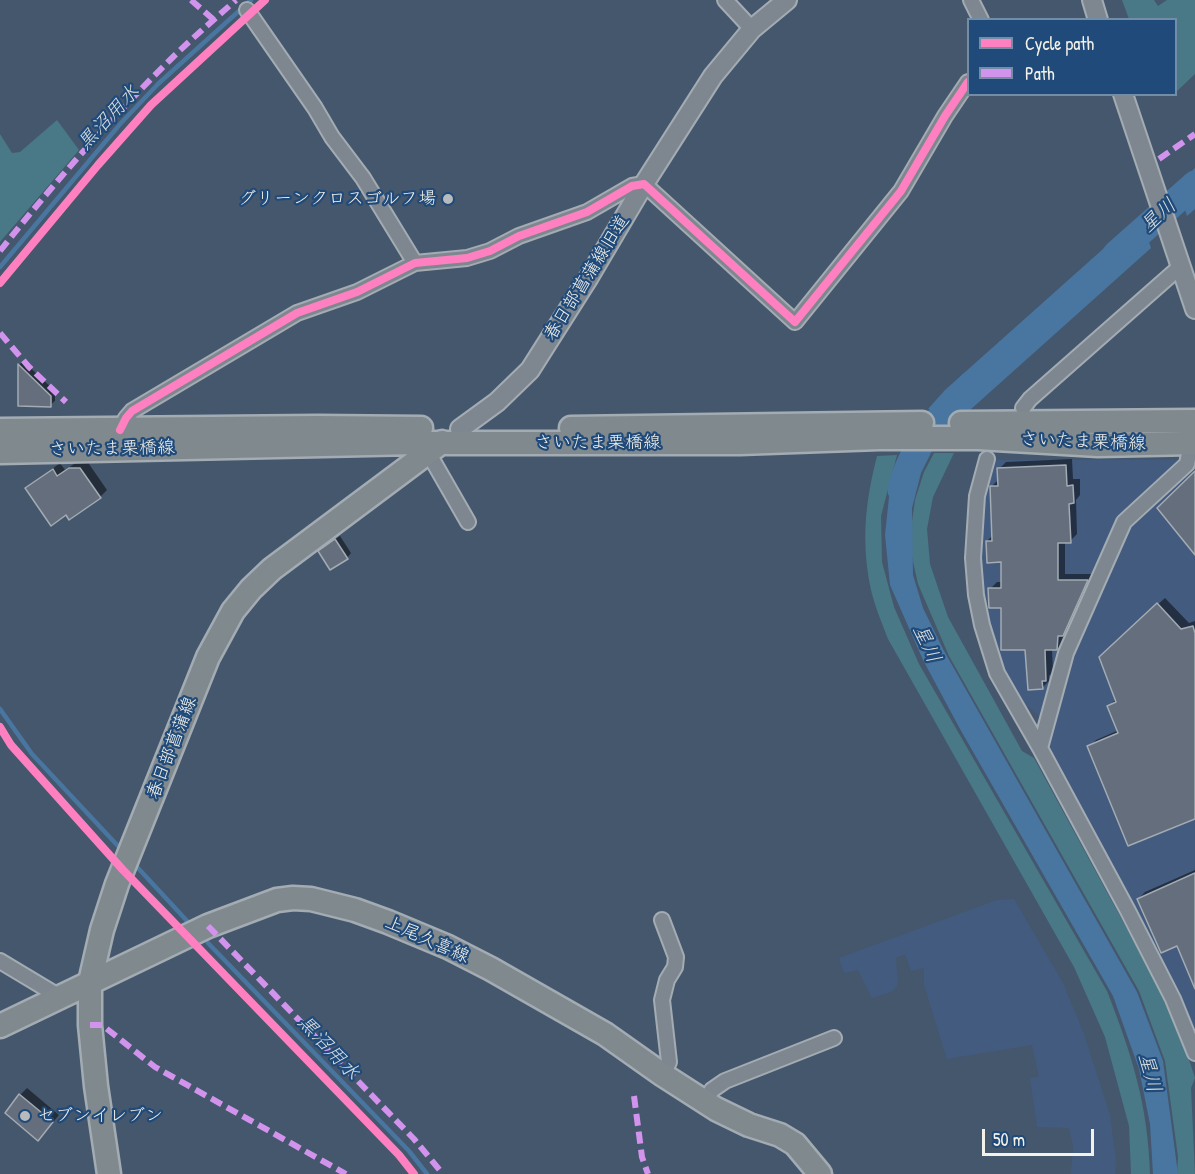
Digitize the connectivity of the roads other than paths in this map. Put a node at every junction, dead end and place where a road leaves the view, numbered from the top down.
1 (725, 0) edge
2 (787, 0) edge
3 (970, 0) edge
4 (1092, 0) edge
5 (247, 10) dead end
6 (980, 18) edge
7 (1097, 18) edge
8 (752, 29) junction
9 (967, 85) edge
10 (1124, 96) edge
11 (644, 184) junction
12 (1179, 261) junction
13 (415, 263) junction
14 (1195, 309) edge
15 (1023, 408) dead end
16 (1195, 421) edge
17 (460, 429) junction
18 (0, 430) edge
19 (120, 430) junction
20 (885, 430) junction
21 (985, 431) junction
22 (1193, 443) edge
23 (433, 449) junction
24 (0, 452) edge
25 (987, 459) dead end
26 (468, 522) dead end
27 (1040, 748) junction
28 (662, 920) dead end
29 (0, 961) edge
30 (90, 982) junction
31 (60, 997) junction
32 (0, 1026) edge
33 (834, 1038) dead end
34 (1195, 1053) edge
35 (663, 1075) junction
36 (704, 1102) junction
37 (109, 1174) edge
38 (820, 1174) edge

1 - 8 street
2 - 8 street, 春日部菖蒲線旧道
3 - 6 street
4 - 7 street
5 - 13 street
8 - 11 street, 春日部菖蒲線旧道
9 - 11 street
10 - 12 street
11 - 13 street
11 - 17 street, 春日部菖蒲線旧道
12 - 14 street
12 - 15 street
13 - 19 street
16 - 21 main road, さいたま栗橋線
17 - 19 main road, さいたま栗橋線
17 - 20 main road, さいたま栗橋線
17 - 23 main road, 春日部菖蒲線
18 - 19 main road, さいたま栗橋線
20 - 21 main road, さいたま栗橋線
20 - 23 main road, さいたま栗橋線
21 - 22 main road, さいたま栗橋線
22 - 27 street
23 - 24 main road, さいたま栗橋線
23 - 26 street
23 - 30 main road, 春日部菖蒲線
25 - 27 street
27 - 34 street
28 - 35 street
29 - 31 street
30 - 31 main road, 上尾久喜線
30 - 35 main road, 上尾久喜線
30 - 37 main road, 春日部菖蒲線
31 - 32 main road, 上尾久喜線
33 - 36 street
35 - 36 main road, 上尾久喜線
36 - 38 main road, 上尾久喜線

